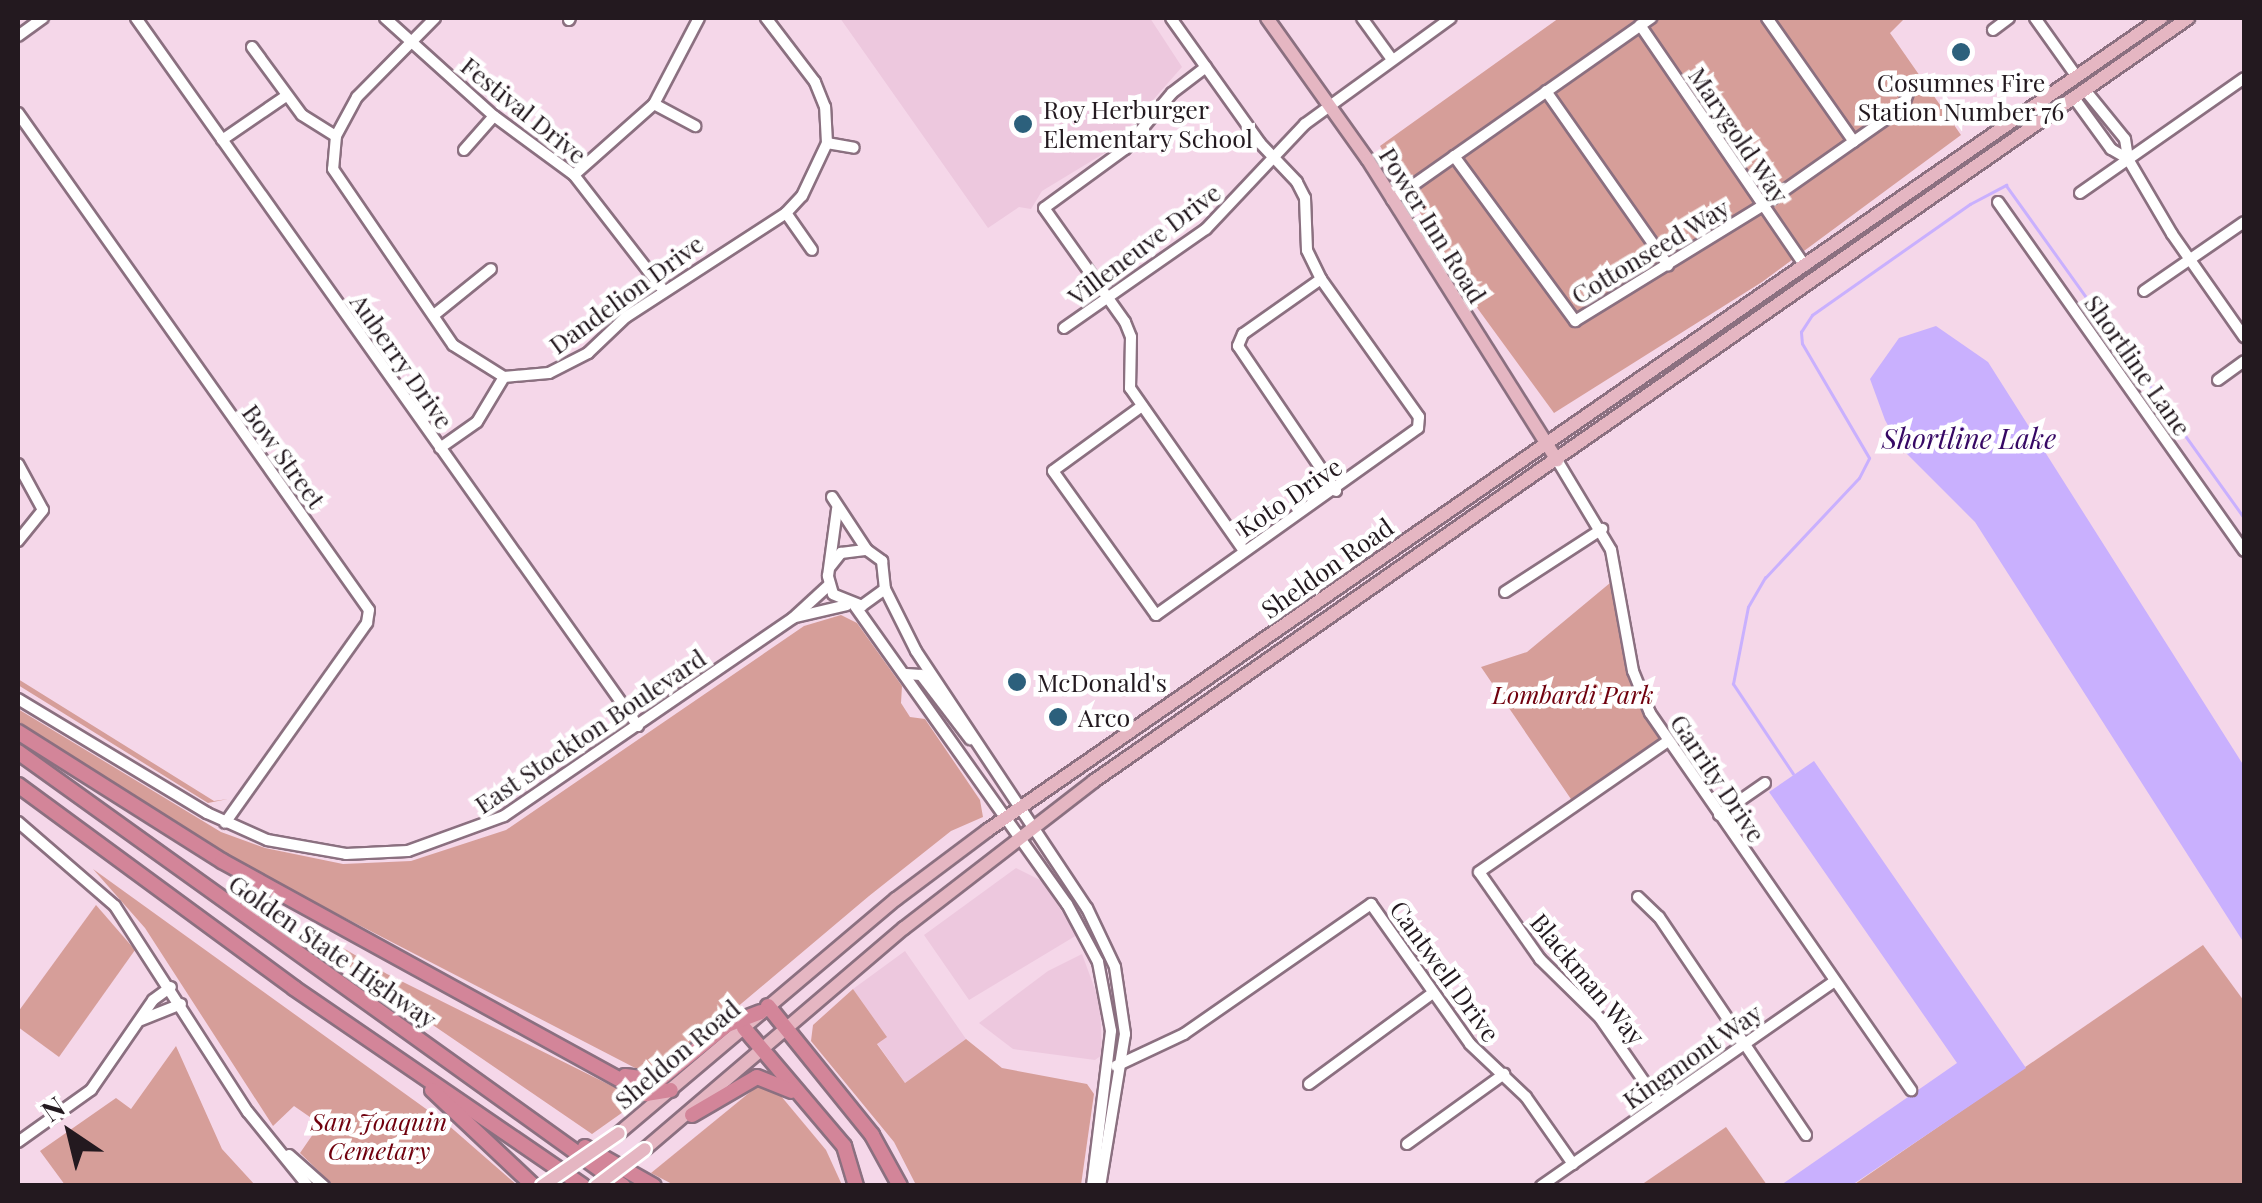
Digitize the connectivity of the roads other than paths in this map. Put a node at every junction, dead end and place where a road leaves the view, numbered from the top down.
1 (43, 18) edge
2 (136, 18) edge
3 (385, 18) edge
4 (435, 18) edge
5 (699, 18) edge
6 (766, 18) edge
7 (1171, 18) edge
8 (1267, 18) edge
9 (1362, 18) edge
10 (1451, 18) edge
11 (1651, 18) edge
12 (1768, 18) edge
13 (2009, 18) edge
14 (2035, 18) edge
15 (2161, 18) edge
16 (2188, 18) edge
17 (1640, 25) junction
18 (1993, 30) dead end
19 (18, 36) edge
20 (412, 42) junction
21 (252, 47) dead end
22 (2133, 56) junction
23 (1391, 58) junction
24 (1206, 67) junction
25 (2076, 76) junction
26 (2244, 78) edge
27 (1546, 91) junction
28 (1908, 93) dead end
29 (2080, 94) junction
30 (286, 96) junction
31 (654, 104) junction
32 (1328, 104) junction
33 (2025, 112) junction
34 (18, 113) edge
35 (494, 116) junction
36 (695, 126) dead end
37 (336, 136) junction
38 (222, 140) junction
39 (1854, 142) junction
40 (827, 143) junction
41 (854, 148) dead end
42 (464, 150) dead end
43 (1272, 155) junction
44 (1454, 156) junction
45 (2128, 159) junction
46 (574, 175) junction
47 (2080, 193) dead end
48 (1392, 200) junction
49 (1998, 202) dead end
50 (1762, 206) junction
51 (786, 214) junction
52 (2244, 222) edge
53 (812, 250) dead end
54 (2189, 260) junction
55 (1668, 265) junction
56 (1805, 266) junction
57 (490, 269) dead end
58 (1321, 279) junction
59 (2144, 291) dead end
60 (664, 292) junction
61 (1108, 297) junction
62 (434, 315) junction
63 (1064, 328) dead end
64 (2244, 338) edge
65 (2244, 361) edge
66 (504, 377) junction
67 (2218, 380) dead end
68 (1142, 406) junction
69 (1545, 442) junction
70 (440, 448) junction
71 (1556, 460) junction
72 (18, 464) edge
73 (1336, 491) junction
74 (1602, 529) junction
75 (18, 541) edge
76 (867, 550) junction
77 (1244, 551) junction
78 (2244, 551) edge
79 (830, 567) junction
80 (829, 585) junction
81 (886, 588) junction
82 (1505, 592) dead end
83 (852, 605) junction
84 (794, 618) junction
85 (906, 674) junction
86 (18, 699) edge
87 (638, 726) junction
88 (18, 732) edge
89 (1668, 741) junction
90 (979, 746) junction
91 (18, 752) edge
92 (1764, 783) dead end
93 (18, 785) edge
94 (1021, 807) junction
95 (1719, 815) junction
96 (1005, 818) junction
97 (18, 822) edge
98 (225, 823) junction
99 (1034, 826) junction
100 (1019, 838) junction
101 (1638, 897) dead end
102 (1835, 980) junction
103 (171, 987) junction
104 (1433, 993) junction
105 (181, 1004) junction
106 (765, 1009) junction
107 (141, 1020) junction
108 (744, 1028) junction
109 (786, 1032) junction
110 (1746, 1042) junction
111 (763, 1052) junction
112 (1121, 1066) junction
113 (1107, 1067) junction
114 (612, 1072) junction
115 (1504, 1074) junction
116 (422, 1078) junction
117 (1309, 1084) dead end
118 (671, 1090) junction
119 (1911, 1090) dead end
120 (804, 1100) junction
121 (1659, 1103) junction
122 (516, 1109) junction
123 (692, 1115) junction
124 (1806, 1136) dead end
125 (18, 1142) edge
126 (1407, 1144) dead end
127 (276, 1146) junction
128 (1572, 1164) junction
129 (308, 1186) edge
130 (324, 1186) edge
131 (534, 1186) edge
132 (542, 1186) edge
133 (583, 1186) edge
134 (596, 1186) edge
135 (623, 1186) edge
136 (654, 1186) edge
137 (856, 1186) edge
138 (900, 1186) edge
139 (1092, 1186) edge
140 (1100, 1186) edge
141 (1541, 1186) edge

1 - 19 street
2 - 38 street, Auberry Drive
3 - 20 street, Festival Drive
4 - 20 street
5 - 31 street
6 - 40 street
7 - 24 street, Koto Drive
8 - 32 main road, Power Inn Road
9 - 23 street
10 - 23 street, Villeneuve Drive
11 - 17 street
12 - 39 street
13 - 18 street
14 - 25 street
15 - 25 main road, Sheldon Road
16 - 22 main road, Sheldon Road
17 - 27 street
17 - 50 street, Marygold Way
20 - 35 street, Festival Drive
20 - 37 street
21 - 30 street
22 - 25 main road
22 - 29 main road, Sheldon Road
23 - 32 street, Villeneuve Drive
24 - 43 street, Koto Drive
24 - 61 street
25 - 33 main road, Sheldon Road
26 - 45 street
27 - 44 street
27 - 55 street
28 - 39 street, Cottonseed Way
29 - 33 main road
29 - 45 street
29 - 45 street
29 - 71 main road, Sheldon Road
30 - 37 street
30 - 38 street
31 - 36 street
31 - 46 street
32 - 43 street, Villeneuve Drive
32 - 48 main road, Power Inn Road
33 - 56 main road, Sheldon Road
34 - 98 street, Bow Street
35 - 42 street
35 - 46 street, Festival Drive
37 - 62 street
38 - 70 street, Auberry Drive
39 - 50 street, Cottonseed Way
40 - 41 street
40 - 51 street, Dandelion Drive
43 - 58 street, Koto Drive
43 - 61 street, Villeneuve Drive
44 - 48 street
44 - 55 street, Cottonseed Way
45 - 47 street
45 - 54 street
46 - 60 street, Festival Drive
48 - 69 main road, Power Inn Road
49 - 78 street, Shortline Lane
50 - 55 street, Cottonseed Way
50 - 56 street, Marygold Way
51 - 53 street
51 - 60 street, Dandelion Drive
52 - 54 street
54 - 59 street
54 - 64 street
56 - 69 main road, Sheldon Road
57 - 62 street
58 - 73 street
58 - 73 street, Koto Drive
60 - 66 street, Dandelion Drive
61 - 63 street, Villeneuve Drive
61 - 68 street
62 - 66 street
65 - 67 street
66 - 70 street
68 - 77 street
68 - 77 street, Koto Drive
69 - 71 main road, Power Inn Road
69 - 94 main road, Sheldon Road
70 - 87 street, Auberry Drive
71 - 74 street, Garrity Drive
71 - 99 main road, Sheldon Road
72 - 75 street
73 - 77 street, Koto Drive
74 - 82 street
74 - 89 street, Garrity Drive
76 - 79 street
76 - 79 street
76 - 81 street
79 - 80 street
80 - 83 street
80 - 84 street, East Stockton Boulevard
81 - 83 street
81 - 90 street
83 - 84 street, East Stockton Boulevard
83 - 85 street
84 - 87 street, East Stockton Boulevard
85 - 90 street
85 - 96 street
86 - 98 street, East Stockton Boulevard
87 - 98 street, East Stockton Boulevard
88 - 114 highway
89 - 95 street, Garrity Drive
89 - 121 street, Blackman Way
90 - 94 street
91 - 122 highway, Golden State Highway
92 - 95 street
93 - 116 highway, Golden State Highway
94 - 96 main road, Sheldon Road
94 - 99 street
95 - 102 street, Garrity Drive
96 - 100 street
96 - 106 main road, Sheldon Road
97 - 103 street
99 - 100 main road, Sheldon Road
99 - 112 street
100 - 109 main road, Sheldon Road
100 - 113 street
101 - 110 street
102 - 110 street, Kingmont Way
102 - 119 street, Garrity Drive
103 - 105 street
103 - 107 street
104 - 112 street, Cantwell Drive
104 - 115 street, Cantwell Drive
104 - 117 street
105 - 107 street
105 - 127 street
106 - 108 main road, Sheldon Road
106 - 109 highway
106 - 114 highway
107 - 125 street
108 - 111 highway
108 - 118 main road, Sheldon Road
109 - 111 main road, Sheldon Road
109 - 138 highway
110 - 121 street, Kingmont Way
110 - 124 street
111 - 120 highway
111 - 123 main road, Sheldon Road
112 - 113 street, Cantwell Drive
112 - 140 street
113 - 139 street
114 - 118 highway
115 - 126 street
115 - 128 street, Cantwell Drive
116 - 131 highway
116 - 133 highway, Golden State Highway
118 - 132 main road, Sheldon Road, bridge
120 - 123 highway
120 - 137 highway
121 - 128 street, Kingmont Way
122 - 135 highway, Golden State Highway
122 - 136 highway
123 - 134 main road, Sheldon Road, bridge
127 - 129 street
127 - 130 street
128 - 141 street, Kingmont Way

